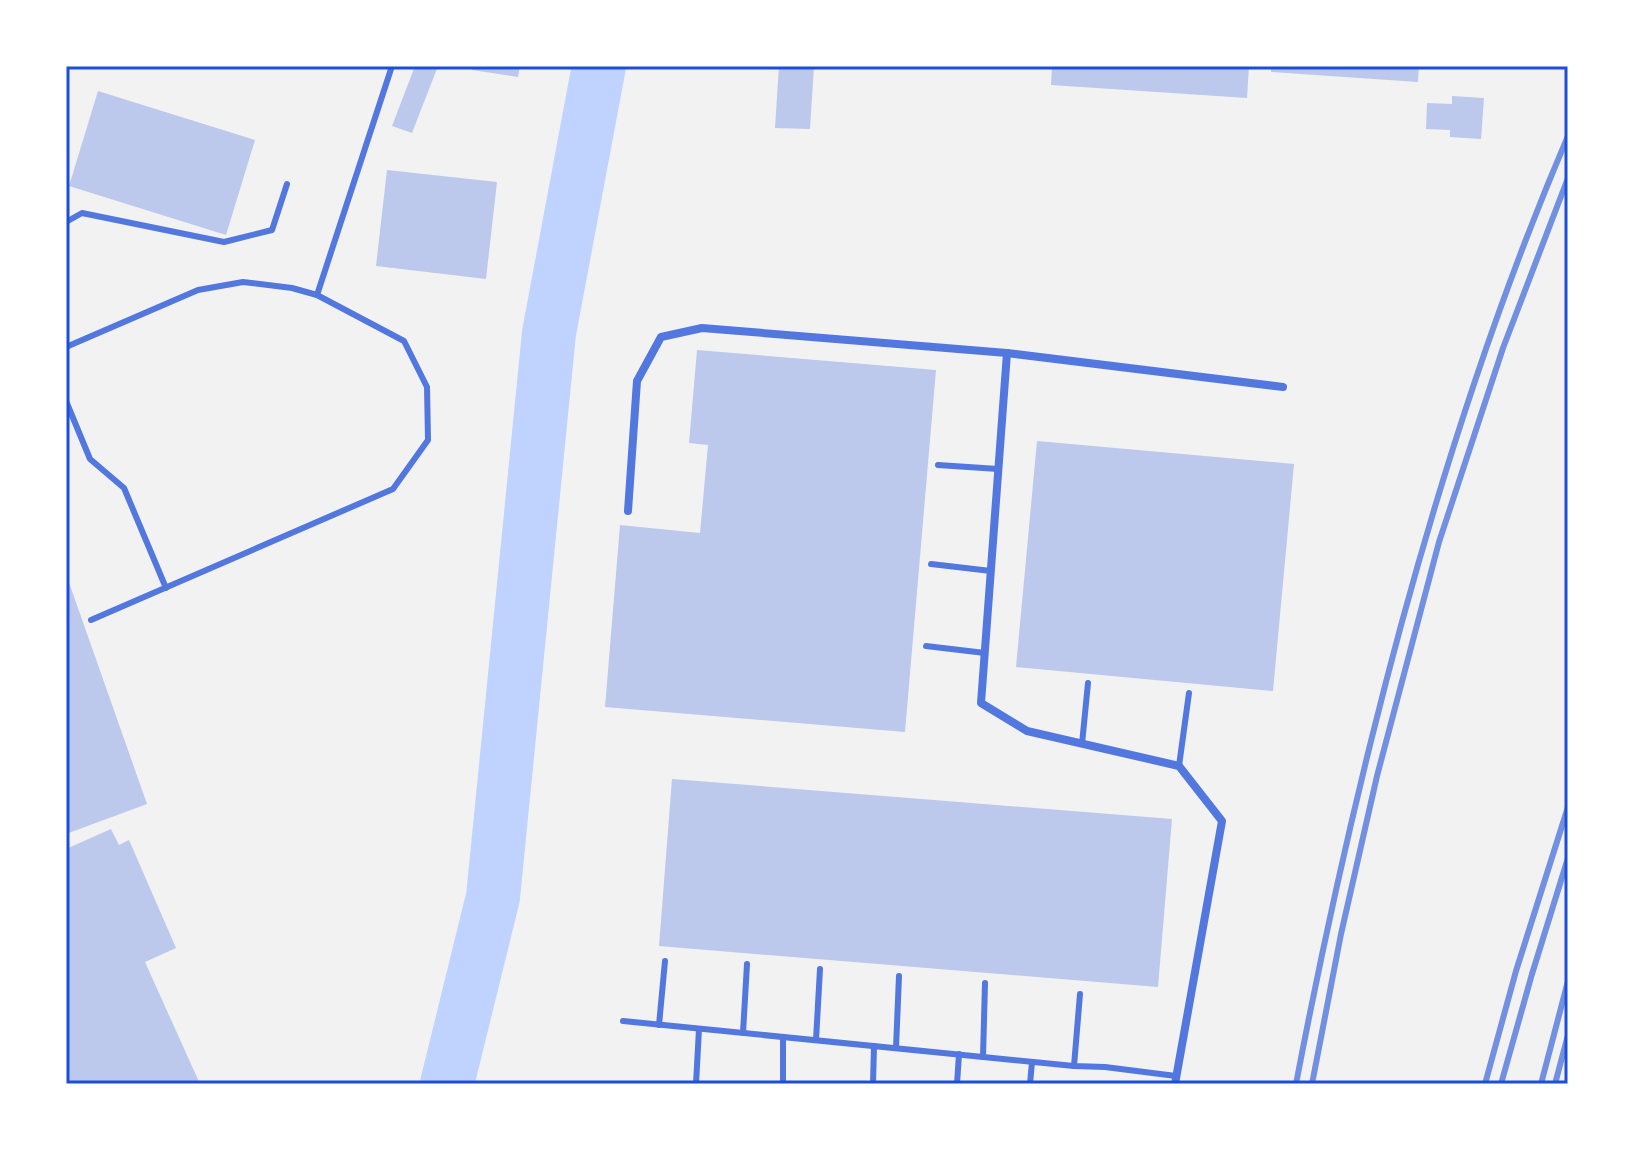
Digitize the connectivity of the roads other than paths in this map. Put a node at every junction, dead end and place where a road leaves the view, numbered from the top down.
1 (392, 66) edge
2 (287, 184) dead end
3 (66, 222) edge
4 (317, 295) junction
5 (66, 347) edge
6 (1007, 353) junction
7 (1283, 387) dead end
8 (66, 401) edge
9 (938, 465) dead end
10 (998, 469) junction
11 (628, 511) dead end
12 (931, 564) dead end
13 (991, 571) junction
14 (166, 588) junction
15 (91, 620) dead end
16 (926, 646) dead end
17 (985, 653) junction
18 (1088, 683) dead end
19 (1189, 693) dead end
20 (1082, 744) junction
21 (1179, 766) junction
22 (665, 961) dead end
23 (747, 964) dead end
24 (820, 969) dead end
25 (899, 976) dead end
26 (985, 983) dead end
27 (1080, 994) dead end
28 (623, 1021) dead end
29 (659, 1025) junction
30 (699, 1029) junction
31 (743, 1033) junction
32 (783, 1037) junction
33 (816, 1040) junction
34 (874, 1046) junction
35 (896, 1048) junction
36 (959, 1054) junction
37 (983, 1057) junction
38 (1032, 1062) junction
39 (1074, 1066) junction
40 (1175, 1080) edge
41 (696, 1084) edge
42 (783, 1084) edge
43 (873, 1084) edge
44 (957, 1084) edge
45 (1030, 1084) edge

1 - 4 lane
2 - 3 lane
4 - 5 lane
4 - 14 lane
6 - 7 street
6 - 10 street
6 - 11 street
8 - 14 lane
9 - 10 lane
10 - 13 street
12 - 13 lane
13 - 17 street
14 - 15 lane
16 - 17 lane
17 - 20 street
18 - 20 lane
19 - 21 lane
20 - 21 street
21 - 40 street
22 - 29 lane
23 - 31 lane
24 - 33 lane
25 - 35 lane
26 - 37 lane
27 - 39 lane
28 - 29 lane
29 - 30 lane
30 - 31 lane
30 - 41 lane
31 - 32 lane
32 - 33 lane
32 - 42 lane
33 - 34 lane
34 - 35 lane
34 - 43 lane
35 - 36 lane
36 - 37 lane
36 - 44 lane
37 - 38 lane
38 - 39 lane
38 - 45 lane
39 - 40 lane

